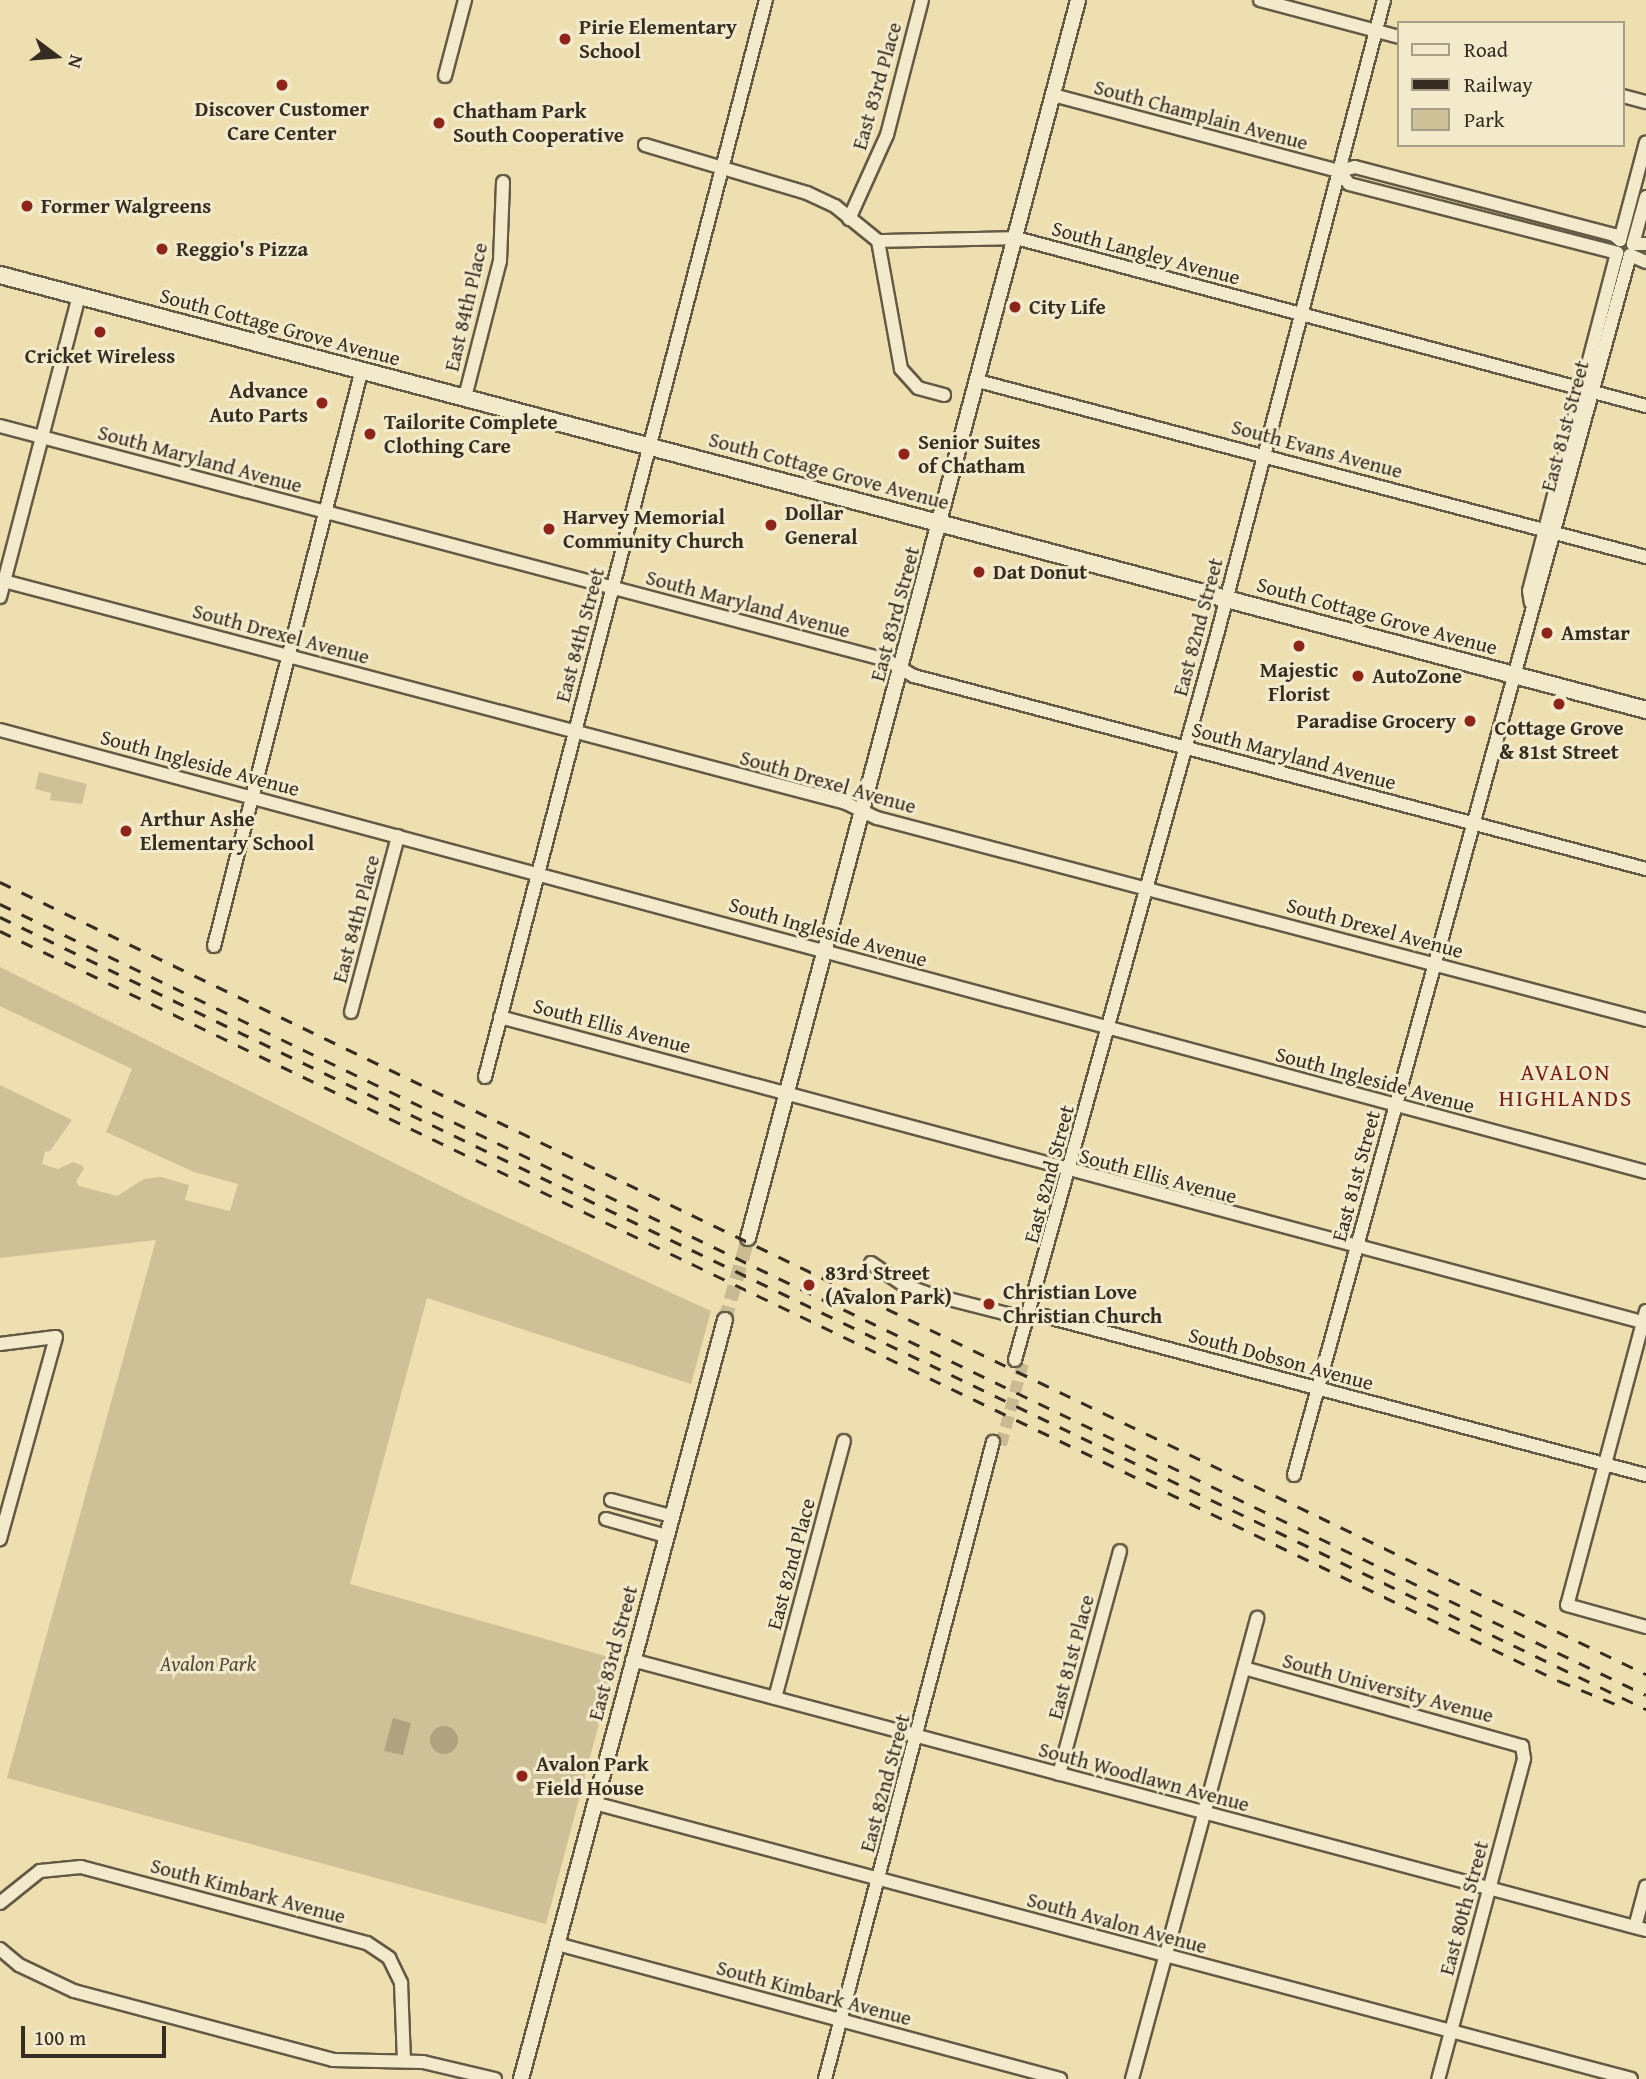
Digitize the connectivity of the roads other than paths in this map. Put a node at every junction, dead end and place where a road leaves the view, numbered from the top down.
1 (465, 0) edge
2 (766, 0) edge
3 (922, 0) edge
4 (1078, 0) edge
5 (1259, 0) edge
6 (1384, 0) edge
7 (1376, 31) junction
8 (1398, 37) edge
9 (445, 76) dead end
10 (1053, 95) junction
11 (1625, 97) edge
12 (1646, 102) edge
13 (1646, 142) edge
14 (645, 145) dead end
15 (723, 165) junction
16 (1339, 171) junction
17 (503, 182) dead end
18 (1646, 197) edge
19 (1475, 199) junction
20 (1471, 216) junction
21 (849, 219) junction
22 (1016, 238) junction
23 (878, 241) junction
24 (1629, 247) edge
25 (1646, 262) edge
26 (0, 275) edge
27 (79, 296) junction
28 (1301, 314) junction
29 (362, 369) junction
30 (978, 381) junction
31 (1581, 389) junction
32 (1594, 392) junction
33 (944, 395) dead end
34 (465, 397) junction
35 (1646, 406) edge
36 (0, 426) edge
37 (42, 437) junction
38 (650, 446) junction
39 (1264, 455) junction
40 (325, 512) junction
41 (941, 523) junction
42 (1551, 531) junction
43 (1646, 556) edge
44 (2, 580) edge
45 (612, 588) junction
46 (0, 597) edge
47 (1226, 598) junction
48 (289, 656) junction
49 (903, 669) junction
50 (1512, 674) junction
51 (1646, 709) edge
52 (0, 730) edge
53 (575, 732) junction
54 (1186, 747) junction
55 (253, 797) junction
56 (864, 812) junction
57 (1472, 823) junction
58 (398, 836) junction
59 (1646, 869) edge
60 (538, 873) junction
61 (1148, 887) junction
62 (214, 946) dead end
63 (826, 952) junction
64 (1434, 963) junction
65 (351, 1012) dead end
66 (500, 1017) junction
67 (1646, 1020) edge
68 (1109, 1030) junction
69 (485, 1077) dead end
70 (787, 1094) junction
71 (1395, 1106) junction
72 (1070, 1172) junction
73 (1646, 1172) edge
74 (748, 1238) tunnel mouth
75 (1357, 1248) junction
76 (871, 1263) dead end
77 (1031, 1316) junction
78 (1645, 1319) edge
79 (725, 1320) tunnel mouth
80 (0, 1345) edge
81 (1019, 1361) tunnel mouth
82 (1318, 1389) junction
83 (844, 1441) dead end
84 (997, 1443) tunnel mouth
85 (1604, 1464) junction
86 (1294, 1475) dead end
87 (1646, 1475) edge
88 (611, 1500) dead end
89 (5, 1504) edge
90 (671, 1516) junction
91 (606, 1519) dead end
92 (666, 1536) junction
93 (0, 1539) edge
94 (1120, 1551) dead end
95 (1257, 1618) dead end
96 (1646, 1627) edge
97 (632, 1660) junction
98 (1244, 1668) junction
99 (775, 1698) junction
100 (918, 1736) junction
101 (1522, 1746) joint
102 (1059, 1774) junction
103 (594, 1803) junction
104 (1204, 1813) junction
105 (879, 1879) junction
106 (1646, 1886) edge
107 (1489, 1889) junction
108 (0, 1903) edge
109 (1641, 1929) edge
110 (557, 1944) junction
111 (0, 1949) edge
112 (1166, 1955) junction
113 (841, 2021) junction
114 (1451, 2031) junction
115 (404, 2060) junction
116 (495, 2079) edge
117 (521, 2079) edge
118 (825, 2079) edge
119 (1060, 2079) edge
120 (1132, 2079) edge
121 (1438, 2079) edge
122 (1631, 2079) edge

1 - 9 street
2 - 15 street, East 84th Street
3 - 21 street, East 83rd Place
4 - 10 street, East 83rd Street
5 - 7 street
6 - 7 street, East 82nd Street
7 - 8 street
7 - 16 street, East 82nd Street
10 - 16 street, South Champlain Avenue
10 - 22 street, East 83rd Street
11 - 12 street
13 - 24 street, East 81st Street
14 - 15 street
15 - 21 street
15 - 38 street, East 84th Street
16 - 19 street, South Champlain Avenue
16 - 20 street, South Champlain Avenue
16 - 28 street, East 82nd Street
17 - 34 street, East 84th Place
18 - 24 street, East 81st Street
19 - 20 street
19 - 24 street, South Champlain Avenue
20 - 24 street, South Champlain Avenue
21 - 23 street
22 - 23 street, South Langley Avenue
22 - 28 street, South Langley Avenue
22 - 30 street, East 83rd Street
23 - 33 street
24 - 25 street, South Champlain Avenue
24 - 31 street, East 81st Street
24 - 32 street, East 81st Street
26 - 27 main road, South Cottage Grove Avenue
27 - 29 main road, South Cottage Grove Avenue
27 - 37 street
28 - 31 street, South Langley Avenue
28 - 39 street, East 82nd Street
29 - 34 main road, South Cottage Grove Avenue
29 - 40 street
30 - 39 street, South Evans Avenue
30 - 41 street, East 83rd Street
31 - 32 street, South Langley Avenue
31 - 42 street, East 81st Street
32 - 35 street, South Langley Avenue
32 - 42 street, East 81st Street
34 - 38 main road, South Cottage Grove Avenue
36 - 37 street, South Maryland Avenue
37 - 40 street, South Maryland Avenue
37 - 44 street
38 - 41 main road, South Cottage Grove Avenue
38 - 45 street, East 84th Street
39 - 42 street, South Evans Avenue
39 - 47 street, East 82nd Street
40 - 45 street, South Maryland Avenue
40 - 48 street
41 - 47 main road, South Cottage Grove Avenue
41 - 49 street, East 83rd Street
42 - 43 street, South Evans Avenue
42 - 50 street, East 81st Street
44 - 46 street
44 - 48 street, South Drexel Avenue
45 - 49 street, South Maryland Avenue
45 - 53 street, East 84th Street
47 - 50 main road, South Cottage Grove Avenue
47 - 54 street, East 82nd Street
48 - 53 street, South Drexel Avenue
48 - 55 street
49 - 54 street, South Maryland Avenue
49 - 56 street, East 83rd Street
50 - 51 main road, South Cottage Grove Avenue
50 - 57 street, East 81st Street
52 - 55 street, South Ingleside Avenue
53 - 56 street, South Drexel Avenue
53 - 60 street, East 84th Street
54 - 57 street, South Maryland Avenue
54 - 61 street, East 82nd Street
55 - 58 street, South Ingleside Avenue
55 - 62 street
56 - 61 street, South Drexel Avenue
56 - 63 street, East 83rd Street
57 - 59 street, South Maryland Avenue
57 - 64 street, East 81st Street
58 - 60 street, South Ingleside Avenue
58 - 65 street, East 84th Place
60 - 63 street, South Ingleside Avenue
60 - 66 street, East 84th Street
61 - 64 street, South Drexel Avenue
61 - 68 street, East 82nd Street
63 - 68 street, South Ingleside Avenue
63 - 70 street, East 83rd Street
64 - 67 street, South Drexel Avenue
64 - 71 street, East 81st Street
66 - 69 street, East 84th Street
66 - 70 street, South Ellis Avenue
68 - 71 street, South Ingleside Avenue
68 - 72 street, East 82nd Street
70 - 72 street, South Ellis Avenue
70 - 74 street, East 83rd Street
71 - 73 street, South Ingleside Avenue
71 - 75 street, East 81st Street
72 - 75 street, South Ellis Avenue
72 - 77 street, East 82nd Street
75 - 78 street, South Ellis Avenue
75 - 82 street, East 81st Street
76 - 77 street, South Dobson Avenue
77 - 81 street, East 82nd Street
77 - 82 street, South Dobson Avenue
78 - 85 street
79 - 90 street, East 83rd Street
80 - 89 street
82 - 85 street, South Dobson Avenue
82 - 86 street, East 81st Street
83 - 99 street, East 82nd Place
84 - 100 street, East 82nd Street
85 - 87 street, South Dobson Avenue
85 - 96 street
88 - 90 street
89 - 93 street
90 - 92 street, East 83rd Street
91 - 92 street
92 - 97 street, East 83rd Street
94 - 102 street, East 81st Place
95 - 98 street
97 - 99 street, South Woodlawn Avenue
97 - 103 street, East 83rd Street
98 - 101 street, South University Avenue
98 - 104 street
99 - 100 street, South Woodlawn Avenue
100 - 102 street, South Woodlawn Avenue
100 - 105 street, East 82nd Street
101 - 107 street, East 80th Street
102 - 104 street, South Woodlawn Avenue
103 - 105 street, South Avalon Avenue
103 - 110 street, East 83rd Street
104 - 107 street, South Woodlawn Avenue
104 - 112 street
105 - 112 street, South Avalon Avenue
105 - 113 street, East 82nd Street
106 - 109 street
107 - 109 street, South Woodlawn Avenue
107 - 114 street, East 80th Street
108 - 115 street, South Kimbark Avenue
110 - 113 street, South Kimbark Avenue
110 - 117 street, East 83rd Street
111 - 115 street
112 - 114 street, South Avalon Avenue
112 - 120 street
113 - 118 street, East 82nd Street
113 - 119 street, South Kimbark Avenue
114 - 121 street, East 80th Street
114 - 122 street, South Avalon Avenue
115 - 116 street

